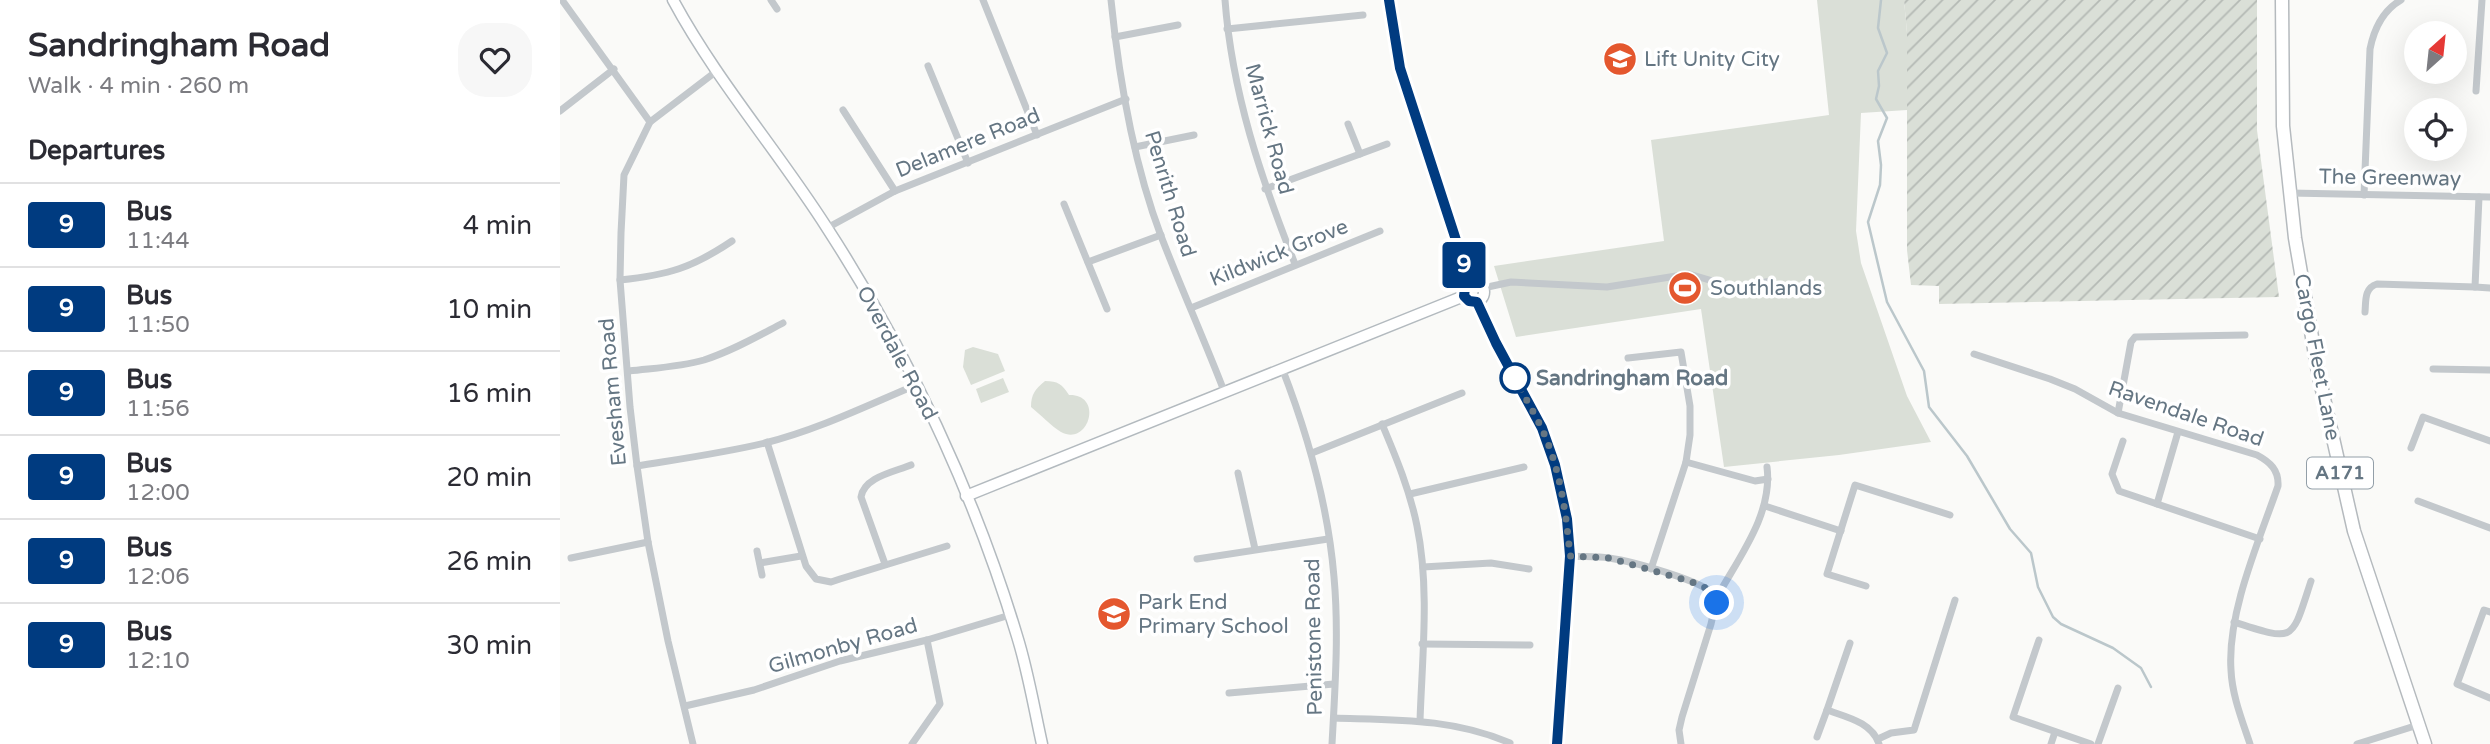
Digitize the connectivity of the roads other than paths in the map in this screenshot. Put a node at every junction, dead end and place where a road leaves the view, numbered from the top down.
1 (562, 0) edge
2 (673, 0) edge
3 (771, 0) edge
4 (983, 0) edge
5 (1111, 0) edge
6 (1225, 0) edge
7 (1389, 0) edge
8 (2282, 0) edge
9 (2401, 0) edge
10 (2482, 0) edge
11 (777, 9) dead end
12 (1363, 15) dead end
13 (1178, 25) dead end
14 (1227, 29) junction
15 (1115, 37) junction
16 (928, 66) dead end
17 (614, 69) junction
18 (718, 70) junction
19 (2476, 91) dead end
20 (1126, 99) junction
21 (843, 110) dead end
22 (560, 111) edge
23 (650, 122) junction
24 (1348, 124) dead end
25 (1037, 135) junction
26 (1195, 135) dead end
27 (1371, 140) dead end
28 (1387, 144) dead end
29 (1135, 147) junction
30 (1375, 149) junction
31 (1360, 154) junction
32 (968, 163) junction
33 (1265, 189) junction
34 (895, 191) junction
35 (2290, 193) junction
36 (2364, 195) junction
37 (2479, 197) junction
38 (2490, 197) edge
39 (1064, 204) dead end
40 (827, 228) junction
41 (1380, 231) dead end
42 (1161, 235) junction
43 (732, 241) dead end
44 (1088, 261) junction
45 (1295, 264) junction
46 (620, 280) junction
47 (1772, 281) dead end
48 (1470, 283) junction
49 (2475, 287) junction
50 (1483, 288) junction
51 (2490, 288) edge
52 (1464, 296) junction
53 (1477, 302) junction
54 (1191, 308) junction
55 (1107, 309) dead end
56 (2365, 312) dead end
57 (783, 323) dead end
58 (2245, 335) dead end
59 (1974, 354) dead end
60 (1628, 358) dead end
61 (1282, 368) junction
62 (2433, 369) dead end
63 (2490, 370) edge
64 (629, 371) junction
65 (916, 385) junction
66 (1224, 391) junction
67 (1462, 393) dead end
68 (2118, 413) junction
69 (1382, 424) junction
70 (2178, 432) junction
71 (2123, 441) dead end
72 (2490, 441) edge
73 (766, 442) junction
74 (2411, 448) dead end
75 (1312, 453) junction
76 (1686, 462) junction
77 (911, 465) dead end
78 (637, 466) junction
79 (1524, 467) dead end
80 (1767, 467) dead end
81 (1238, 473) dead end
82 (1768, 479) junction
83 (1410, 494) junction
84 (966, 496) junction
85 (2418, 501) dead end
86 (2157, 505) junction
87 (1765, 506) junction
88 (1950, 515) dead end
89 (2490, 528) edge
90 (1841, 531) junction
91 (1328, 539) junction
92 (2260, 539) junction
93 (648, 542) junction
94 (947, 546) dead end
95 (1255, 549) junction
96 (757, 551) dead end
97 (801, 556) junction
98 (1570, 556) junction
99 (571, 558) dead end
100 (1197, 559) dead end
101 (760, 563) junction
102 (885, 564) junction
103 (1423, 568) junction
104 (1529, 569) dead end
105 (1651, 569) junction
106 (762, 575) dead end
107 (2311, 581) dead end
108 (1866, 586) dead end
109 (1717, 597) junction
110 (1955, 600) dead end
111 (2490, 612) edge
112 (1010, 615) junction
113 (2234, 622) junction
114 (927, 640) junction
115 (2039, 640) dead end
116 (1850, 643) dead end
117 (1422, 644) junction
118 (1530, 645) dead end
119 (1334, 684) junction
120 (2118, 688) dead end
121 (1229, 693) dead end
122 (2490, 698) edge
123 (685, 706) junction
124 (1827, 710) junction
125 (1334, 718) junction
126 (1420, 722) junction
127 (2418, 725) junction
128 (2055, 732) junction
129 (1817, 737) dead end
130 (1879, 742) edge
131 (1510, 743) edge
132 (694, 744) edge
133 (912, 744) edge
134 (1042, 744) edge
135 (1332, 744) edge
136 (1557, 744) edge
137 (1681, 744) edge
138 (2051, 744) edge
139 (2091, 744) edge
140 (2098, 744) edge
141 (2250, 744) edge
142 (2357, 744) edge
143 (2425, 744) edge

1 - 17 street
2 - 18 street, Overdale Road
3 - 11 street
4 - 25 street
5 - 15 street, Penrith Road
6 - 14 street, Marrick Road
7 - 48 street
8 - 35 main road, Cargo Fleet Lane / A171
9 - 36 street
10 - 19 street
12 - 14 street
13 - 15 street
14 - 33 street, Marrick Road
15 - 20 street, Penrith Road
16 - 32 street
17 - 22 street
17 - 23 street
18 - 23 street, Evesham Road
18 - 40 street, Overdale Road
20 - 25 street, Delamere Road
20 - 29 street, Penrith Road
21 - 34 street
23 - 46 street, Evesham Road
24 - 31 street
25 - 32 street, Delamere Road
26 - 29 street
27 - 30 street
28 - 30 street
29 - 42 street, Penrith Road
30 - 31 street
31 - 33 street
32 - 34 street, Delamere Road
33 - 45 street, Marrick Road
34 - 40 street, Delamere Road
35 - 36 street, The Greenway
35 - 127 main road, Cargo Fleet Lane / A171
36 - 37 street, The Greenway
37 - 38 street, The Greenway
37 - 49 street
39 - 44 street
40 - 65 street, Overdale Road
41 - 45 street, Kildwick Grove
42 - 44 street
42 - 54 street, Penrith Road
43 - 46 street
44 - 55 street
45 - 54 street, Kildwick Grove
46 - 64 street, Evesham Road
47 - 50 street
48 - 50 street
48 - 52 street
49 - 51 street
49 - 56 street
50 - 53 street
52 - 53 street
52 - 61 street
53 - 98 street
54 - 66 street, Penrith Road
57 - 64 street
58 - 68 street
59 - 68 street, Ravendale Road
60 - 76 street
61 - 66 street
61 - 75 street, Penistone Road
62 - 63 street
64 - 78 street, Evesham Road
65 - 73 street
65 - 84 street, Overdale Road
66 - 84 street
67 - 69 street
68 - 70 street, Ravendale Road
69 - 75 street
69 - 83 street
70 - 86 street
70 - 92 street, Ravendale Road
71 - 86 street
72 - 74 street
73 - 78 street
73 - 97 street
75 - 91 street, Penistone Road
76 - 82 street
76 - 105 street
77 - 102 street
78 - 93 street, Evesham Road
79 - 83 street
80 - 82 street
81 - 95 street
82 - 87 street
83 - 103 street
84 - 112 street, Overdale Road
85 - 89 street
86 - 92 street
87 - 90 street
87 - 109 street
88 - 90 street
90 - 108 street
91 - 95 street
91 - 119 street, Penistone Road
92 - 113 street, Ravendale Road
93 - 99 street
93 - 123 street, Evesham Road
94 - 102 street
95 - 100 street
96 - 101 street
97 - 101 street
97 - 102 street
98 - 105 street
98 - 136 street
101 - 106 street
103 - 104 street
103 - 117 street
105 - 109 street
107 - 113 street
109 - 137 street
110 - 130 street
111 - 122 street
112 - 114 street, Gilmonby Road
112 - 134 street, Overdale Road
113 - 141 street, Ravendale Road
114 - 123 street, Gilmonby Road
114 - 133 street
115 - 128 street
116 - 124 street
117 - 118 street
117 - 126 street
119 - 121 street
119 - 125 street, Penistone Road
120 - 140 street
123 - 132 street, Evesham Road
124 - 129 street
124 - 130 street
125 - 126 street
125 - 135 street, Penistone Road
126 - 131 street
127 - 142 street
127 - 143 main road, Cargo Fleet Lane / A171
128 - 138 street
128 - 139 street

